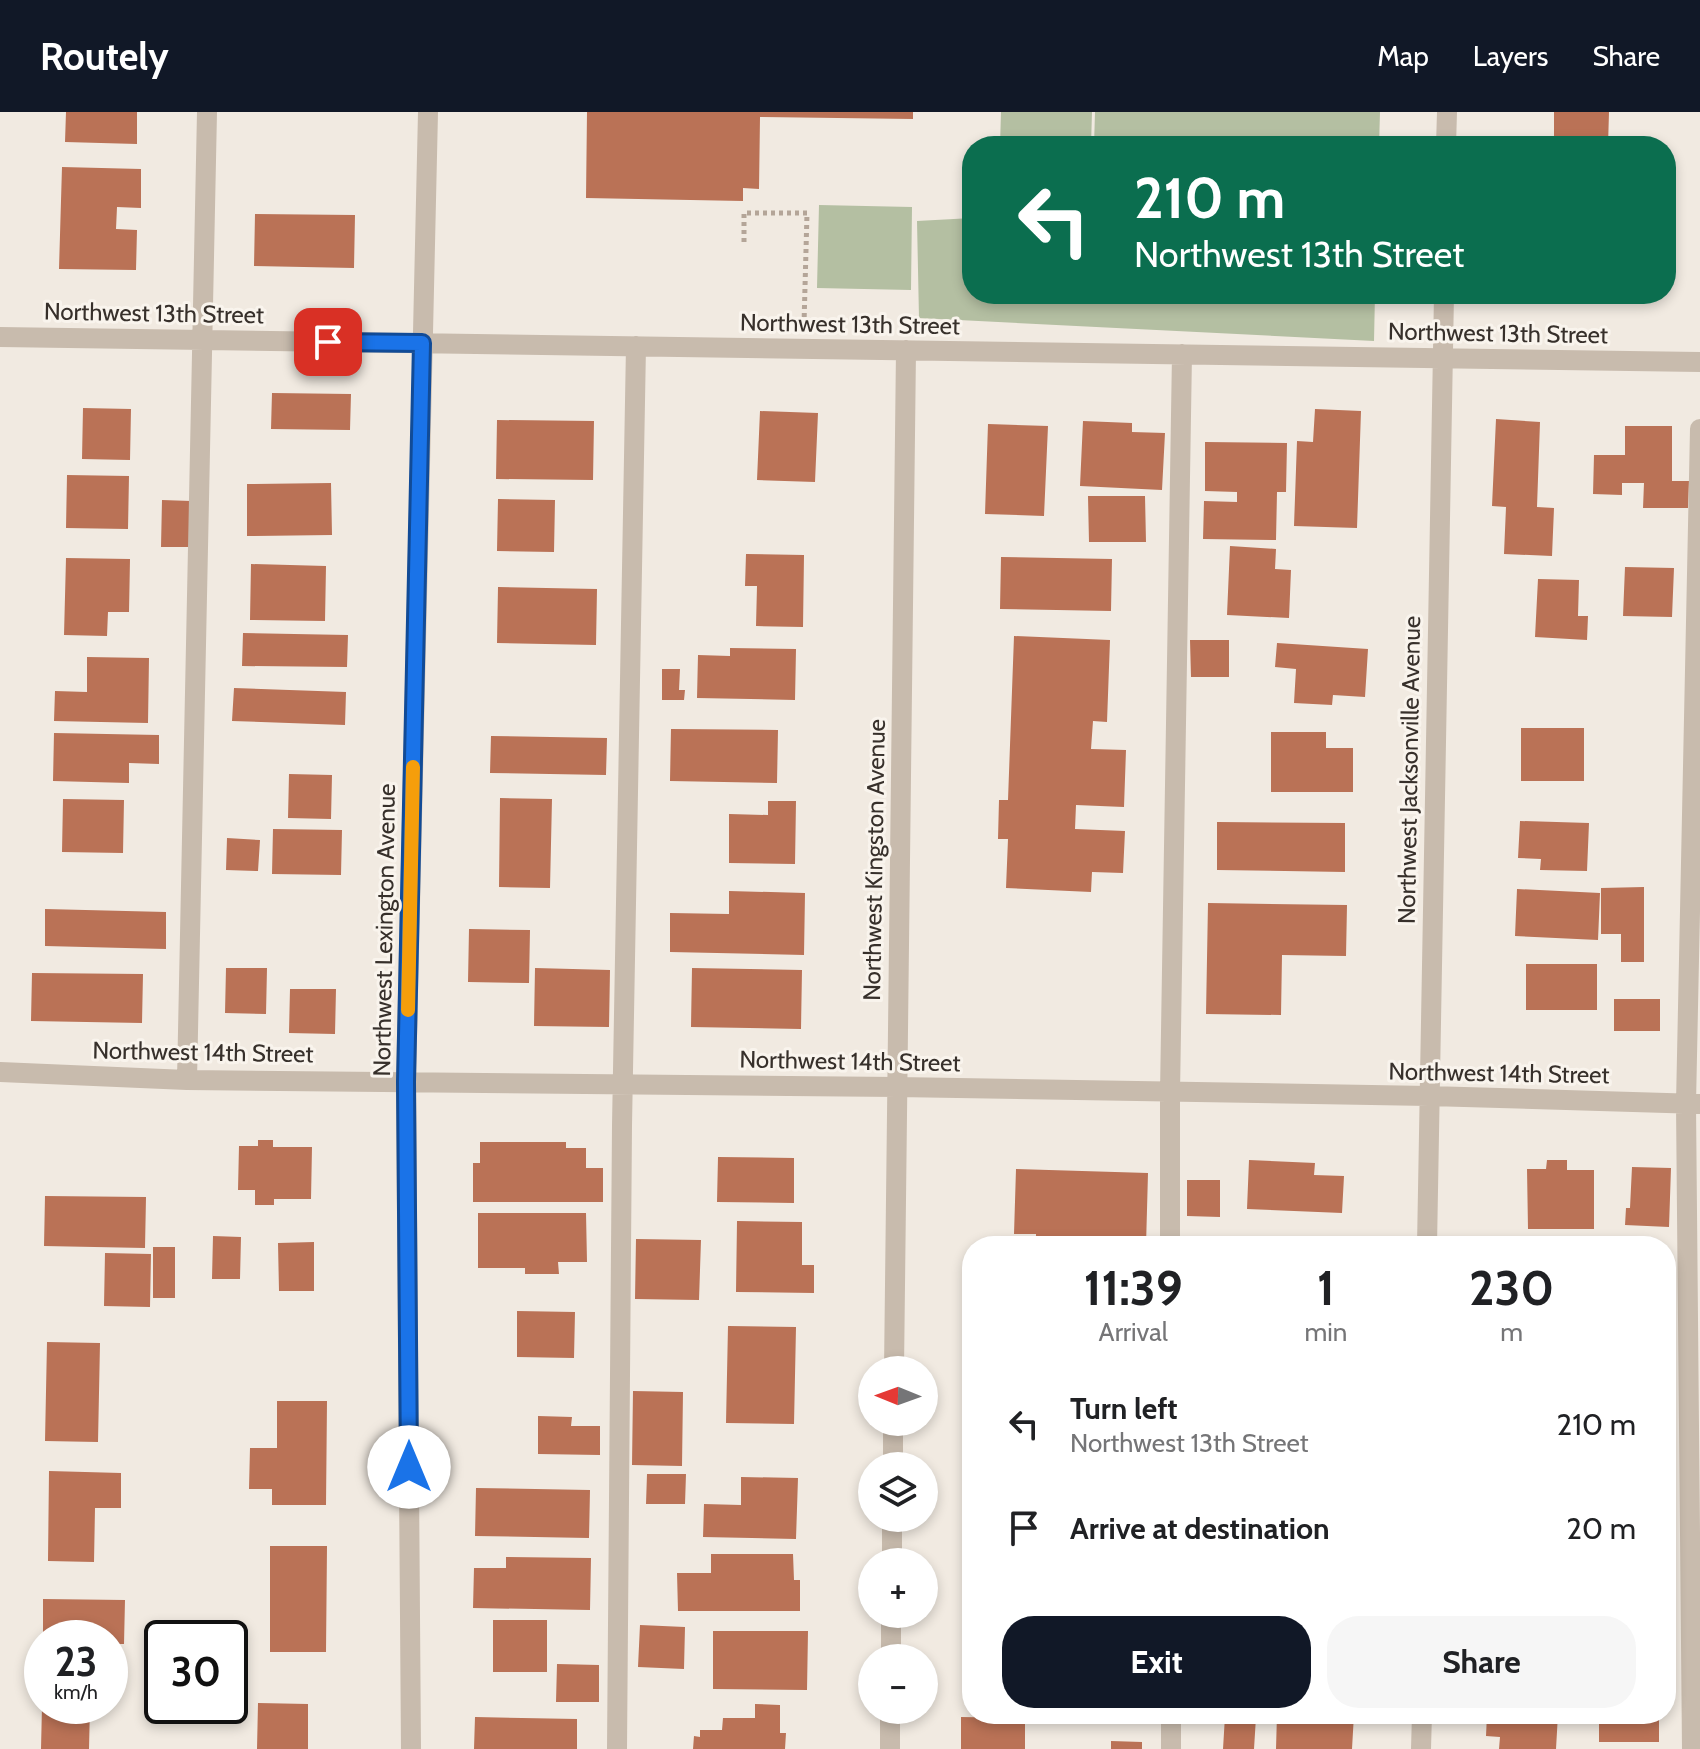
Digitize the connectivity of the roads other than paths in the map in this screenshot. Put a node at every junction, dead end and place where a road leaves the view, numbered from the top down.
1 (207, 112) edge
2 (428, 112) edge
3 (1447, 112) edge
4 (1446, 136) edge
5 (1444, 304) edge
6 (0, 337) edge
7 (203, 340) junction
8 (422, 343) junction
9 (636, 346) junction
10 (906, 350) junction
11 (1182, 354) junction
12 (1443, 358) junction
13 (1700, 362) edge
14 (1700, 429) edge
15 (0, 1072) edge
16 (187, 1080) junction
17 (406, 1082) junction
18 (623, 1084) junction
19 (897, 1087) junction
20 (1170, 1093) junction
21 (1429, 1096) junction
22 (1693, 1104) edge
23 (1170, 1236) edge
24 (1427, 1236) edge
25 (894, 1356) edge
26 (890, 1724) edge
27 (1171, 1724) edge
28 (1422, 1724) edge
29 (411, 1749) edge
30 (617, 1749) edge
31 (890, 1749) edge
32 (1171, 1749) edge
33 (1421, 1749) edge
34 (1692, 1749) edge

1 - 7 street
2 - 8 street, Northwest Lexington Avenue
3 - 4 street
5 - 12 street, Northwest Jacksonville Avenue
6 - 7 street, Northwest 13th Street
7 - 8 street, Northwest 13th Street
7 - 16 street
8 - 9 street, Northwest 13th Street
8 - 17 street, Northwest Lexington Avenue
9 - 10 street, Northwest 13th Street
9 - 18 street
10 - 11 street, Northwest 13th Street
10 - 19 street, Northwest Kingston Avenue
11 - 12 street, Northwest 13th Street
11 - 20 street
12 - 13 street, Northwest 13th Street
12 - 21 street, Northwest Jacksonville Avenue
14 - 22 street
15 - 16 street, Northwest 14th Street
16 - 17 street, Northwest 14th Street
17 - 18 street, Northwest 14th Street
17 - 29 street, Northwest Lexington Avenue
18 - 19 street, Northwest 14th Street
18 - 30 street
19 - 20 street, Northwest 14th Street
19 - 25 street, Northwest Kingston Avenue
20 - 21 street, Northwest 14th Street
20 - 23 street
21 - 22 street, Northwest 14th Street
21 - 24 street, Northwest Jacksonville Avenue
22 - 34 street
26 - 31 street
27 - 32 street
28 - 33 street

